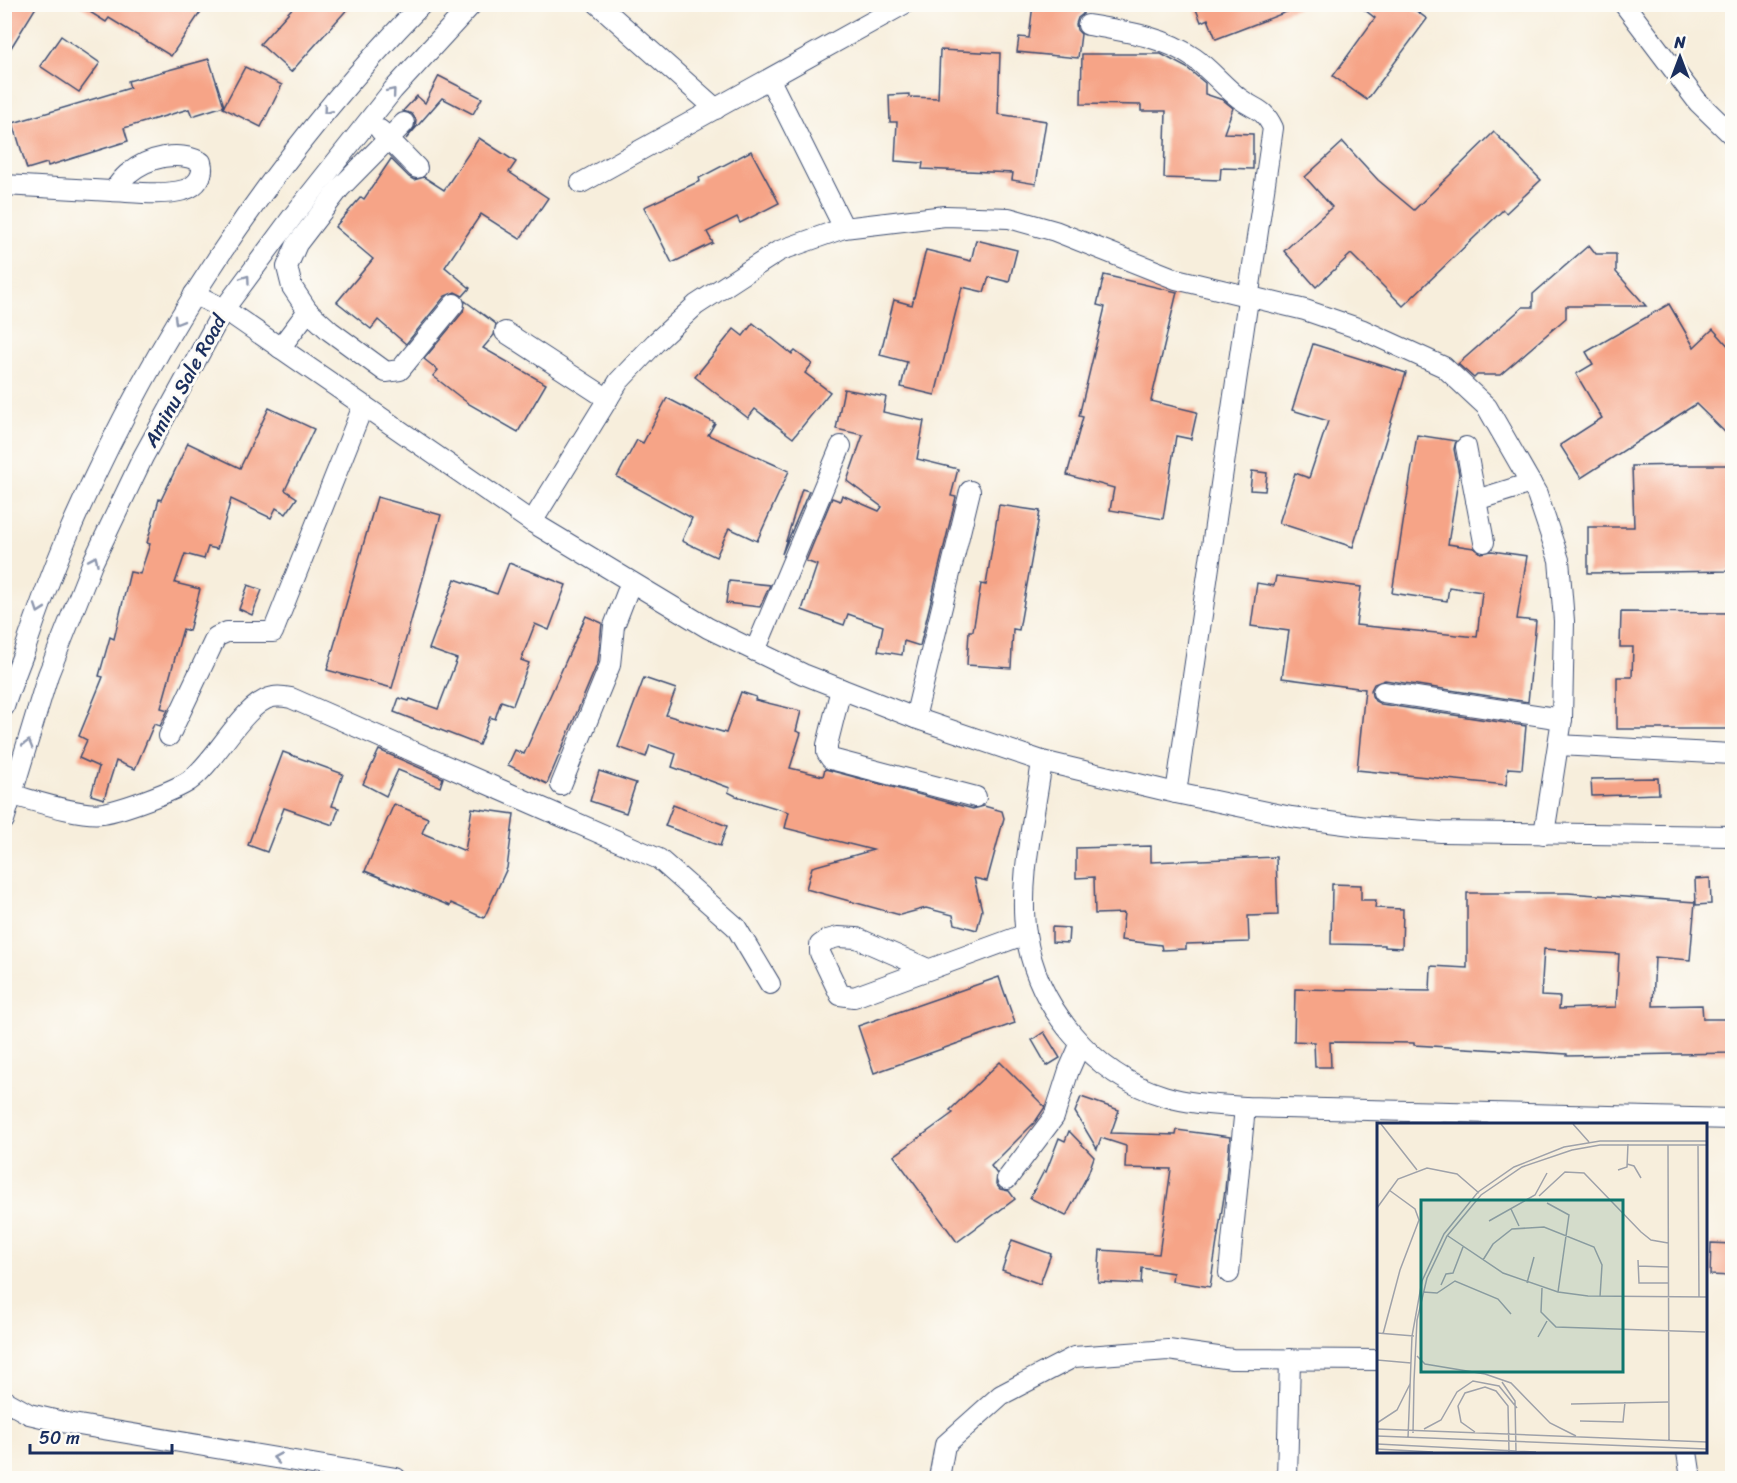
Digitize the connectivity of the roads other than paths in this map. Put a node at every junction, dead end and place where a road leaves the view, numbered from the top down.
1 (422, 4) edge
2 (472, 4) edge
3 (598, 4) edge
4 (904, 4) edge
5 (1624, 4) edge
6 (1088, 25) dead end
7 (770, 80) junction
8 (716, 109) junction
9 (371, 118) junction
10 (404, 123) dead end
11 (1732, 135) edge
12 (388, 140) junction
13 (417, 168) dead end
14 (580, 183) dead end
15 (4, 185) edge
16 (114, 191) dead end
17 (844, 228) junction
18 (194, 294) junction
19 (1247, 297) junction
20 (454, 304) dead end
21 (224, 309) junction
22 (308, 311) junction
23 (505, 332) dead end
24 (280, 348) junction
25 (608, 399) junction
26 (363, 406) junction
27 (841, 446) dead end
28 (1466, 447) dead end
29 (1531, 483) junction
30 (970, 491) dead end
31 (1476, 500) junction
32 (532, 522) junction
33 (1484, 542) dead end
34 (631, 582) junction
35 (755, 651) junction
36 (841, 689) junction
37 (1383, 692) dead end
38 (4, 707) edge
39 (915, 718) junction
40 (1562, 720) junction
41 (169, 736) dead end
42 (1558, 745) junction
43 (1732, 754) edge
44 (1042, 761) junction
45 (561, 785) dead end
46 (1176, 793) junction
47 (13, 795) junction
48 (976, 796) dead end
49 (4, 820) edge
50 (1544, 834) junction
51 (1732, 836) edge
52 (1026, 934) junction
53 (928, 969) junction
54 (770, 984) dead end
55 (1080, 1044) junction
56 (1245, 1107) junction
57 (1732, 1119) edge
58 (1540, 1120) edge
59 (1007, 1179) dead end
60 (1229, 1273) dead end
61 (1290, 1359) junction
62 (1377, 1360) edge
63 (4, 1400) edge
64 (1687, 1453) edge
65 (396, 1479) edge
66 (939, 1479) edge
67 (1287, 1479) edge
68 (1691, 1479) edge

1 -> 18 street, Aminu Sale Road
9 -> 2 street, Aminu Sale Road
3 - 8 street
4 - 7 street
5 - 11 street
6 - 19 street
7 - 8 street
7 - 17 street
8 - 14 street
9 - 12 street
21 -> 9 street, Aminu Sale Road
10 - 12 street
12 - 13 street
12 - 22 street
15 - 16 street
17 - 19 street
17 - 25 street
18 - 21 street
18 -> 38 street, Aminu Sale Road
19 - 29 street
19 - 46 street
20 - 22 street
21 - 24 street
47 -> 21 street, Aminu Sale Road
22 - 24 street
23 - 25 street
24 - 26 street
25 - 32 street
26 - 32 street
26 - 41 street
27 - 35 street
28 - 31 street
29 - 31 street
29 - 40 street
30 - 39 street
31 - 33 street
32 - 34 street
34 - 35 street
34 - 45 street
35 - 36 street
36 - 39 street
36 - 48 street
37 - 40 street
39 - 44 street
40 - 42 street
42 - 43 street
42 - 50 street
44 - 46 street
44 - 52 street
46 - 50 street
47 - 49 street, Aminu Sale Road
47 - 54 street
50 - 51 street
52 - 53 street
52 - 55 street
53 - 53 street
55 - 56 street
55 - 59 street
56 - 58 street
56 - 60 street
57 - 58 street
61 - 62 street
61 - 66 street
61 - 67 street
65 -> 63 street
64 - 68 street

